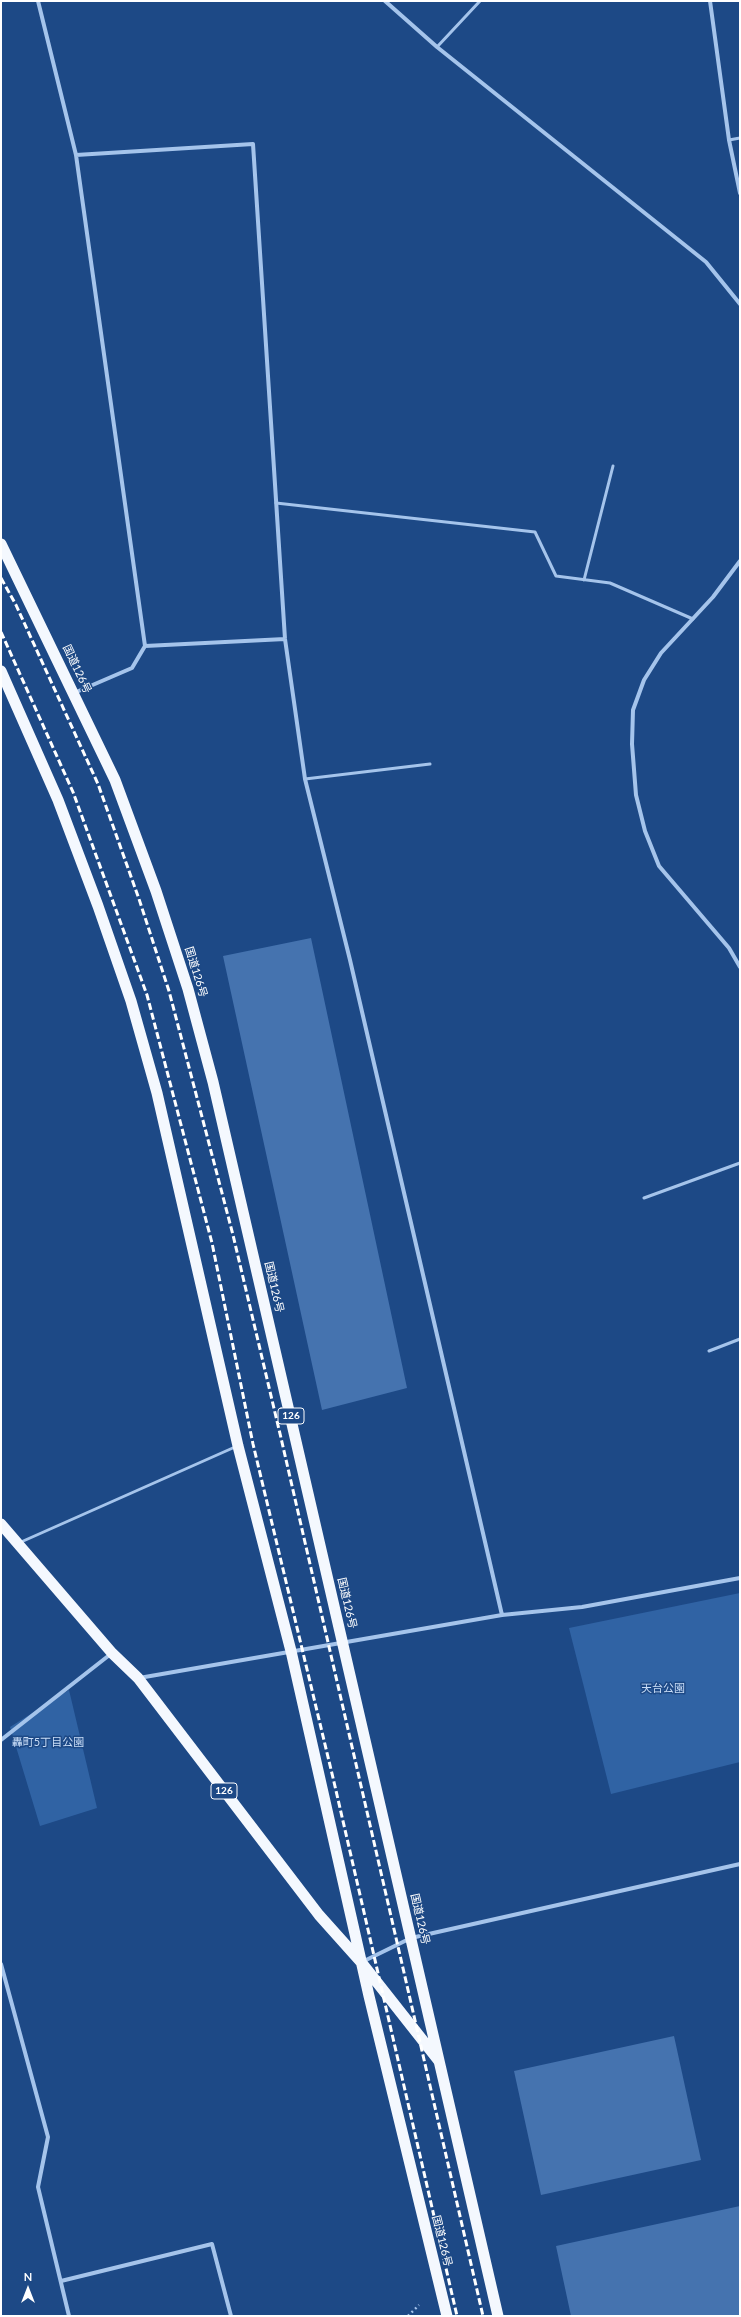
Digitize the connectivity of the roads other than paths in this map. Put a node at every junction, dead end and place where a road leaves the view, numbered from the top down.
1 (38, 1) edge
2 (385, 1) edge
3 (480, 1) edge
4 (710, 1) edge
5 (438, 47) junction
6 (740, 138) edge
7 (728, 140) junction
8 (76, 155) junction
9 (740, 193) edge
10 (740, 304) edge
11 (613, 466) dead end
12 (276, 503) junction
13 (1, 544) edge
14 (740, 561) edge
15 (584, 580) junction
16 (693, 619) junction
17 (285, 639) junction
18 (146, 646) junction
19 (1, 671) edge
20 (74, 694) junction
21 (430, 764) dead end
22 (305, 779) junction
23 (740, 967) edge
24 (740, 1163) edge
25 (644, 1198) dead end
26 (740, 1339) edge
27 (709, 1351) dead end
28 (238, 1446) junction
29 (1, 1524) edge
30 (17, 1544) junction
31 (740, 1578) edge
32 (502, 1615) junction
33 (343, 1642) junction
34 (290, 1651) junction
35 (112, 1653) junction
36 (138, 1678) junction
37 (1, 1740) edge
38 (740, 1864) edge
39 (411, 1938) junction
40 (361, 1962) junction
41 (1, 1964) edge
42 (441, 2064) junction
43 (61, 2281) junction
44 (70, 2316) edge
45 (231, 2316) edge
46 (447, 2316) edge
47 (498, 2316) edge

1 - 8 street
2 - 5 street
3 - 5 lane
4 - 7 street
5 - 10 street
6 - 7 lane
7 - 9 street
8 - 12 street
8 - 18 street
11 - 15 lane
12 - 15 lane
12 - 17 street
13 - 20 highway, 国道126号 / 126
14 - 16 street
15 - 16 lane
16 - 23 street
17 - 18 street
17 - 22 street
18 - 20 street
19 - 28 highway, 国道126号 / 126
20 - 33 highway, 国道126号 / 126
21 - 22 lane
22 - 32 street
24 - 25 lane
26 - 27 lane
28 - 30 lane
28 - 34 highway, 国道126号 / 126
29 - 30 highway, 国道126号 / 126
30 - 35 highway, 国道126号 / 126
31 - 32 street
32 - 33 street
33 - 34 street
33 - 39 highway, 国道126号 / 126
34 - 36 street
34 - 40 highway, 国道126号 / 126
35 - 36 highway, 国道126号 / 126
35 - 37 street
36 - 40 highway, 国道126号 / 126
38 - 39 street
39 - 40 street
39 - 42 highway, 国道126号 / 126
40 - 42 highway, 国道126号 / 126
40 - 46 highway, 国道126号 / 126
41 - 43 street
42 - 47 highway, 国道126号 / 126
43 - 44 street
43 - 45 street

